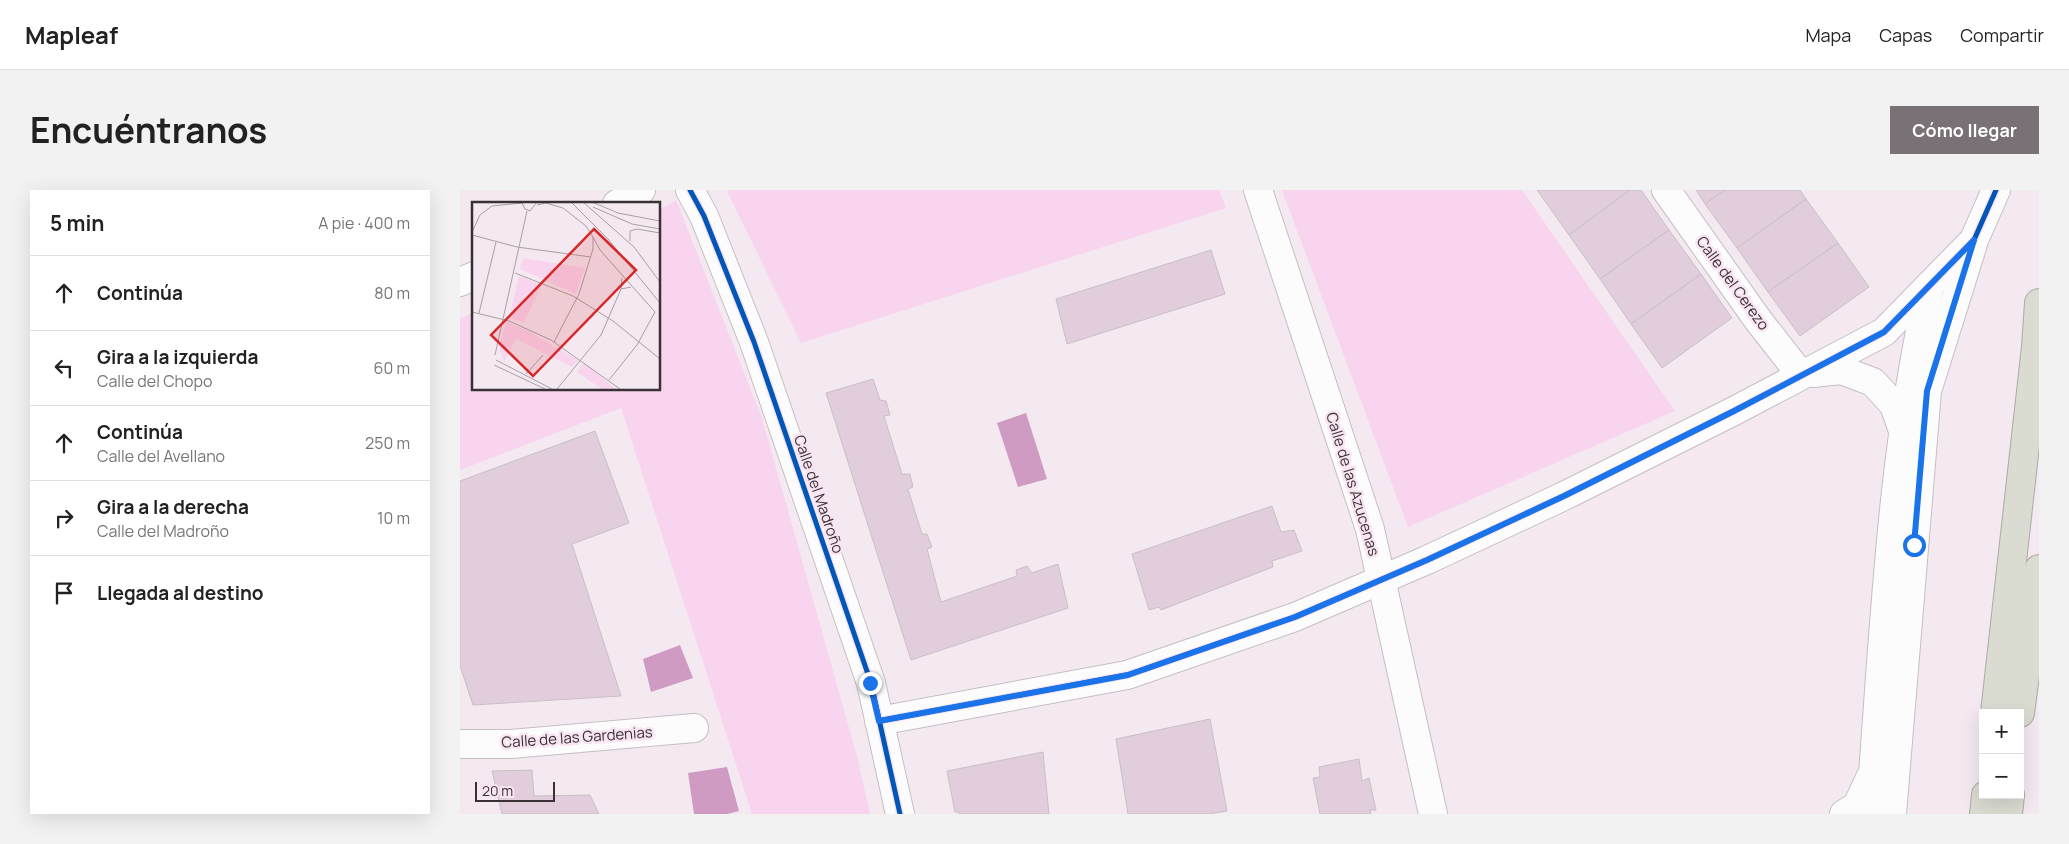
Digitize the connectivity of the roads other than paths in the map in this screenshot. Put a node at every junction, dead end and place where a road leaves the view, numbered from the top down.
1 (640, 190) edge
2 (690, 190) edge
3 (1258, 190) edge
4 (1666, 190) edge
5 (1996, 190) edge
6 (620, 202) edge
7 (1974, 240) junction
8 (472, 277) edge
9 (460, 282) edge
10 (1930, 285) junction
11 (2039, 303) edge
12 (1801, 375) junction
13 (1903, 431) junction
14 (2039, 569) edge
15 (1381, 581) junction
16 (1995, 709) edge
17 (2021, 709) edge
18 (879, 721) junction
19 (694, 728) dead end
20 (460, 744) edge
21 (1874, 770) junction
22 (1986, 799) edge
23 (2010, 799) edge
24 (900, 814) edge
25 (1433, 814) edge
26 (1844, 814) edge
27 (1870, 814) edge
28 (1892, 814) edge
29 (1984, 814) edge
30 (2008, 814) edge

1 - 6 street
2 - 18 street, Calle del Madroño
3 - 15 street, Calle de las Azucenas
4 - 12 street, Calle del Cerezo
5 - 7 street
7 - 10 street
7 - 28 street
8 - 9 street
10 - 12 street
10 - 13 street
11 - 16 highway
12 - 13 street
12 - 15 street
13 - 21 street
14 - 17 highway
15 - 18 street
15 - 25 street, Calle de las Azucenas
18 - 24 street, Calle del Madroño
19 - 20 street, Calle de las Gardenias
21 - 26 street
21 - 27 street
22 - 29 highway
23 - 30 highway

